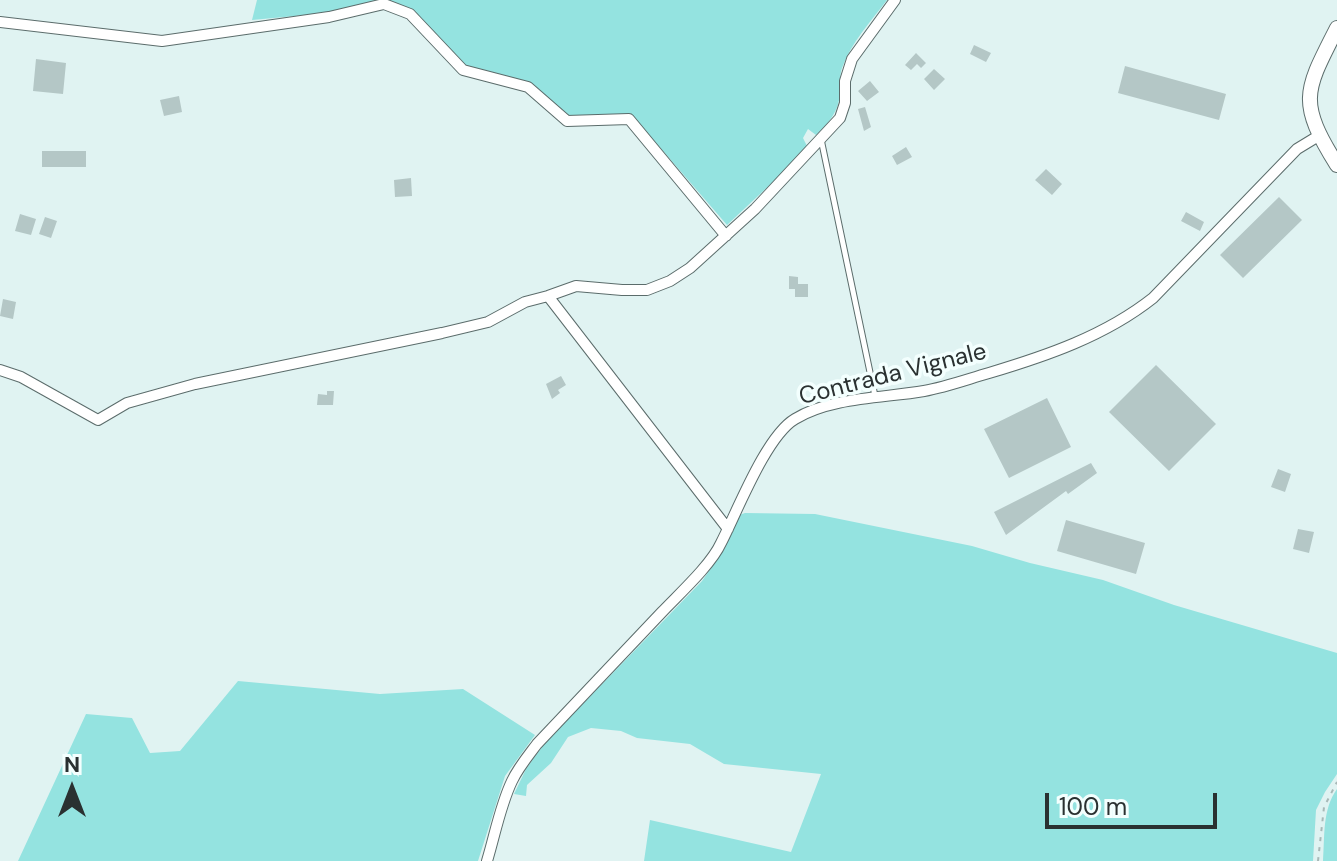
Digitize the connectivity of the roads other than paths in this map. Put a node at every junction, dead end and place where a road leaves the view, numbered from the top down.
1 (895, 0) edge
2 (0, 22) edge
3 (1337, 28) edge
4 (1320, 135) junction
5 (821, 139) junction
6 (1337, 165) edge
7 (726, 236) junction
8 (548, 296) junction
9 (0, 370) edge
10 (875, 397) junction
11 (728, 529) junction
12 (487, 861) edge

1 - 5 street
2 - 7 street
3 - 4 main road
4 - 6 main road
4 - 10 street, Contrada Vignale
5 - 7 street
5 - 10 lane
7 - 8 street
8 - 9 street
8 - 11 street
10 - 11 street, Contrada Vignale
11 - 12 street, Contrada Vignale

